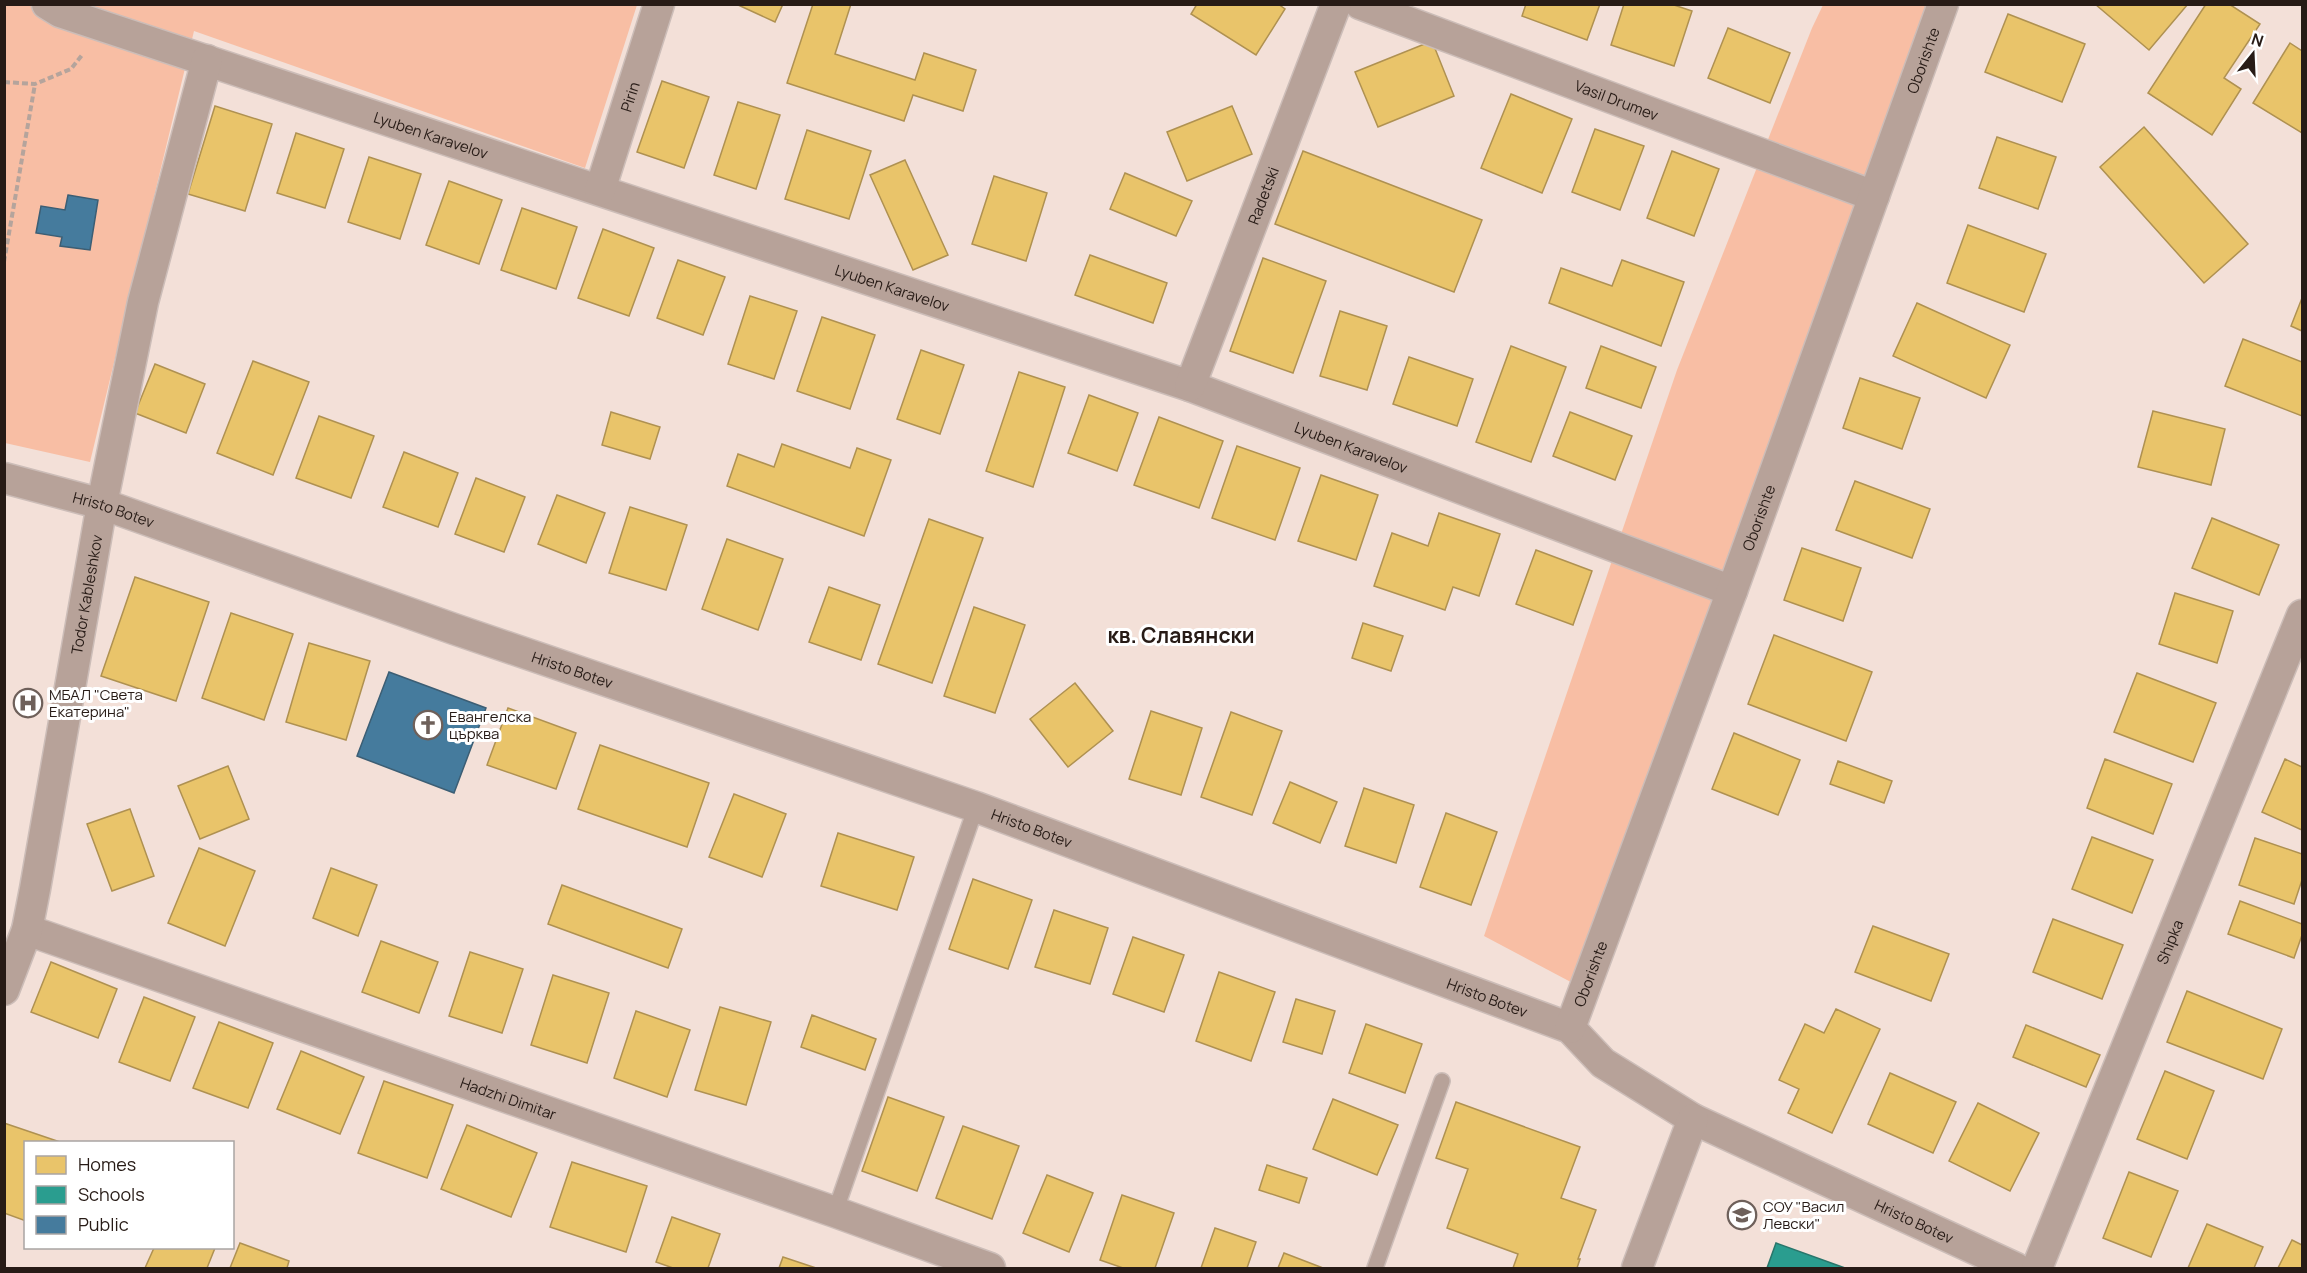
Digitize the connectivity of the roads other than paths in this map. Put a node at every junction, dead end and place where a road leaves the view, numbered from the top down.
1 (47, 4) edge
2 (659, 4) edge
3 (1336, 4) edge
4 (1360, 4) edge
5 (1943, 4) edge
6 (207, 60) junction
7 (600, 190) junction
8 (1874, 196) junction
9 (1190, 386) junction
10 (4, 478) edge
11 (102, 504) junction
12 (1732, 591) junction
13 (2302, 615) edge
14 (976, 807) junction
15 (27, 930) junction
16 (4, 990) edge
17 (1570, 1028) junction
18 (1442, 1081) dead end
19 (1693, 1119) junction
20 (835, 1212) junction
21 (990, 1269) edge
22 (1374, 1269) edge
23 (1637, 1269) edge
24 (2016, 1269) edge
25 (2037, 1269) edge

1 - 6 street, Lyuben Karavelov
2 - 7 street, Pirin
3 - 9 street, Radetski
4 - 8 street, Vasil Drumev
5 - 8 street, Oborishte
6 - 7 street, Lyuben Karavelov
6 - 11 street, Todor Kableshkov
7 - 9 street, Lyuben Karavelov
8 - 12 street, Oborishte
9 - 12 street, Lyuben Karavelov
10 - 11 street, Hristo Botev
11 - 14 street, Hristo Botev
11 - 15 street, Todor Kableshkov
12 - 17 street, Oborishte
13 - 25 street, Shipka
14 - 17 street, Hristo Botev
14 - 20 lane
15 - 16 street, Todor Kableshkov
15 - 20 street, Hadzhi Dimitar
17 - 19 street, Hristo Botev
18 - 22 lane
19 - 23 street
19 - 24 street, Hristo Botev
20 - 21 street, Hadzhi Dimitar

